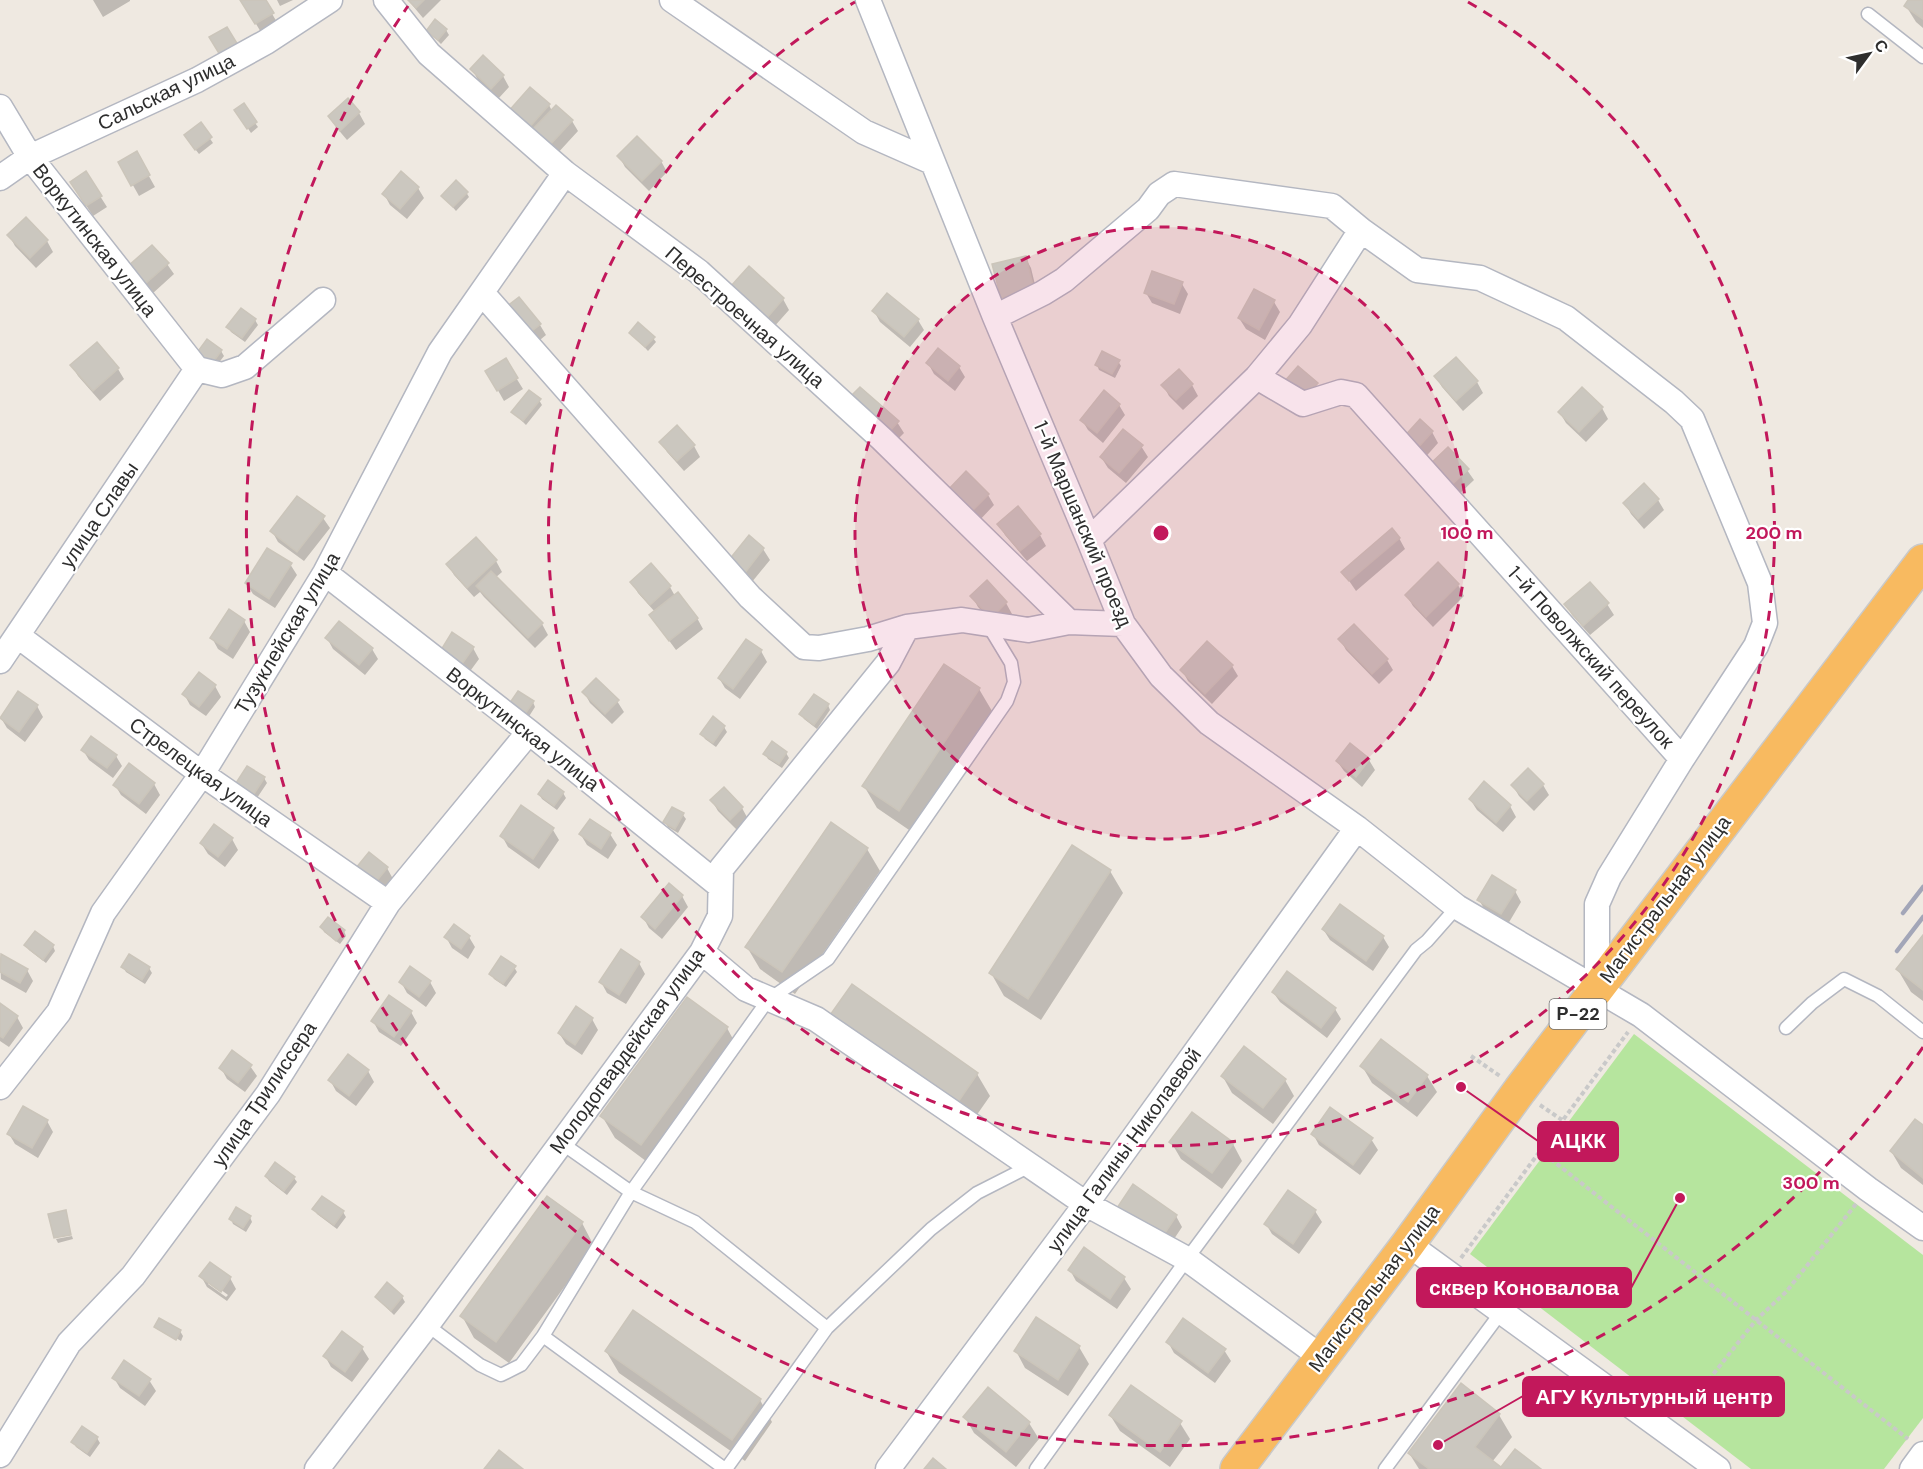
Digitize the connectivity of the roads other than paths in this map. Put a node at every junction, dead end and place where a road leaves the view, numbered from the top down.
1 (330, 0) edge
2 (386, 0) edge
3 (672, 0) edge
4 (868, 0) edge
5 (1868, 14) dead end
6 (1923, 57) edge
7 (0, 107) edge
8 (30, 157) junction
9 (932, 162) junction
10 (565, 173) junction
11 (0, 178) edge
12 (1361, 230) junction
13 (482, 293) junction
14 (323, 300) dead end
15 (994, 317) junction
16 (197, 369) junction
17 (1257, 377) junction
18 (1089, 540) junction
19 (1923, 561) edge
20 (325, 573) junction
21 (1069, 622) junction
22 (1122, 624) junction
23 (988, 625) junction
24 (907, 627) junction
25 (18, 636) junction
26 (0, 661) edge
27 (529, 732) junction
28 (1682, 759) junction
29 (202, 774) junction
30 (1357, 828) junction
31 (720, 886) junction
32 (388, 903) junction
33 (1457, 906) junction
34 (702, 952) junction
35 (1597, 988) junction
36 (768, 1000) junction
37 (1786, 1028) dead end
38 (1923, 1032) edge
39 (0, 1087) edge
40 (560, 1142) junction
41 (1030, 1166) junction
42 (632, 1192) junction
43 (1086, 1204) junction
44 (1923, 1228) edge
45 (1408, 1244) junction
46 (1187, 1259) junction
47 (1502, 1311) junction
48 (426, 1325) junction
49 (827, 1328) junction
50 (543, 1336) junction
51 (1322, 1357) junction
52 (1918, 1449) edge
53 (0, 1455) edge
54 (317, 1469) edge
55 (726, 1469) edge
56 (888, 1469) edge
57 (1036, 1469) edge
58 (1237, 1469) edge
59 (1385, 1469) edge
60 (1718, 1469) edge
61 (1912, 1469) edge

1 - 8 street, Сальская улица
2 - 10 street, Перестроечная улица
3 - 9 street
4 - 9 street, 1-й Маршанский проезд
5 - 6 lane
7 - 8 street, Воркутинская улица
8 - 11 street, Сальская улица
8 - 16 street, Воркутинская улица
9 - 15 street, 1-й Маршанский проезд
10 - 13 street, Тузуклейская улица
10 - 21 street, Перестроечная улица
12 - 15 street
12 - 17 street
12 - 28 street
13 - 20 street, Тузуклейская улица
13 - 24 street
14 - 16 street
15 - 18 street, 1-й Маршанский проезд
16 - 25 street, улица Славы
17 - 18 street
17 - 28 street, 1-й Поволжский переулок
18 - 22 street, 1-й Маршанский проезд
19 - 35 highway, Магистральная улица / Р-22
20 - 27 street, Воркутинская улица
20 - 29 street, Тузуклейская улица
21 - 22 street
21 - 23 street
22 - 30 street, 1-й Маршанский проезд
23 - 24 street
23 - 36 lane
24 - 31 street, Молодогвардейская улица
25 - 26 street, улица Славы
25 - 29 street, Стрелецкая улица
27 - 31 street, Воркутинская улица
27 - 32 street, улица Трилиссера
28 - 35 street
29 - 32 street, Стрелецкая улица
29 - 39 street, Тузуклейская улица
30 - 33 street, 1-й Маршанский проезд
30 - 43 street, улица Галины Николаевой
31 - 34 street, Молодогвардейская улица
32 - 53 street, улица Трилиссера
33 - 35 street, 1-й Маршанский проезд
33 - 46 lane
34 - 36 street
34 - 40 street, Молодогвардейская улица
35 - 44 street, 1-й Маршанский проезд
35 - 45 highway, Магистральная улица / Р-22
36 - 41 street
36 - 42 lane
37 - 38 lane
40 - 42 lane
40 - 48 street, Молодогвардейская улица
41 - 43 street
41 - 49 lane
42 - 49 lane
42 - 50 lane
43 - 46 street
43 - 56 street, улица Галины Николаевой
45 - 47 street
45 - 51 highway, Магистральная улица / Р-22
46 - 51 street
46 - 57 lane
47 - 59 lane
47 - 60 street
48 - 50 lane
48 - 54 street, Молодогвардейская улица
49 - 55 lane
50 - 55 lane
51 - 58 highway, Магистральная улица / Р-22
52 - 61 street

